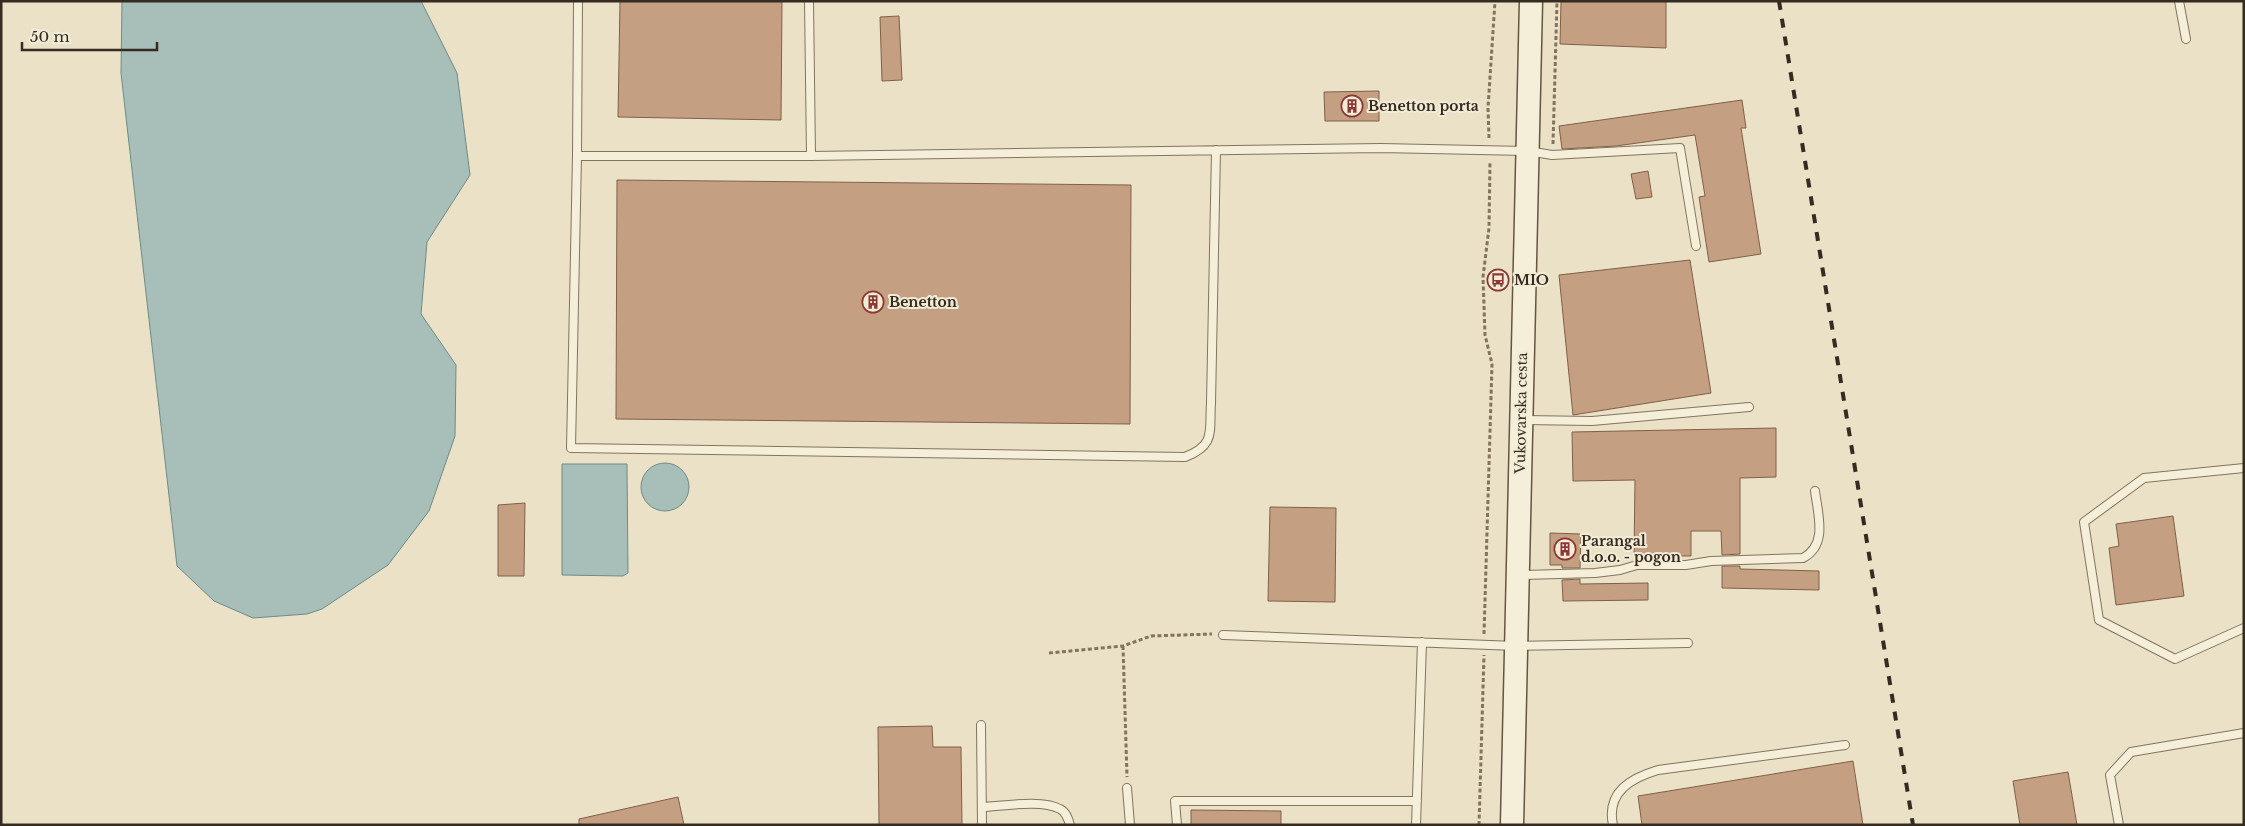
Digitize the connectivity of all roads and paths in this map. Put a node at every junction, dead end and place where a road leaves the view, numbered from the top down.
1 (578, 1) edge
2 (809, 1) edge
3 (1495, 1) edge
4 (1531, 1) edge
5 (1557, 1) edge
6 (2179, 1) edge
7 (2186, 39) dead end
8 (1216, 150) junction
9 (1490, 150) junction
10 (1528, 150) junction
11 (1552, 155) junction
12 (577, 156) junction
13 (811, 156) junction
14 (1696, 246) dead end
15 (1749, 407) dead end
16 (1521, 420) junction
17 (2244, 468) edge
18 (1815, 491) dead end
19 (1518, 575) junction
20 (2244, 628) edge
21 (1222, 635) joint
22 (1422, 642) junction
23 (1688, 642) dead end
24 (1484, 645) junction
25 (1123, 646) junction
26 (1516, 646) junction
27 (1050, 653) dead end
28 (981, 725) dead end
29 (2244, 733) edge
30 (1845, 745) dead end
31 (1127, 788) joint
32 (1416, 802) junction
33 (982, 807) junction
34 (982, 825) edge
35 (1070, 825) edge
36 (1130, 825) edge
37 (1177, 825) edge
38 (1416, 825) edge
39 (1480, 825) edge
40 (1512, 825) edge
41 (1613, 825) edge
42 (2120, 825) edge

1 - 12 lane
2 - 13 lane
3 - 9 path
4 - 10 main road, Vukovarska cesta
5 - 11 path
6 - 7 lane
8 - 9 lane
8 - 12 lane
8 - 13 lane
9 - 10 lane
9 - 24 path
10 - 11 lane
10 - 16 main road, Vukovarska cesta
11 - 14 lane
12 - 13 lane
15 - 16 lane
16 - 19 main road, Vukovarska cesta
17 - 20 lane
18 - 19 lane
19 - 26 main road, Vukovarska cesta
21 - 22 lane
21 - 25 path
22 - 24 lane
22 - 32 lane
23 - 26 lane
24 - 26 lane
24 - 39 path
25 - 27 path
25 - 31 path
26 - 40 main road, Vukovarska cesta
28 - 33 lane
29 - 42 lane
30 - 41 lane
31 - 36 lane
32 - 37 lane
32 - 38 lane
33 - 34 lane
33 - 35 lane

